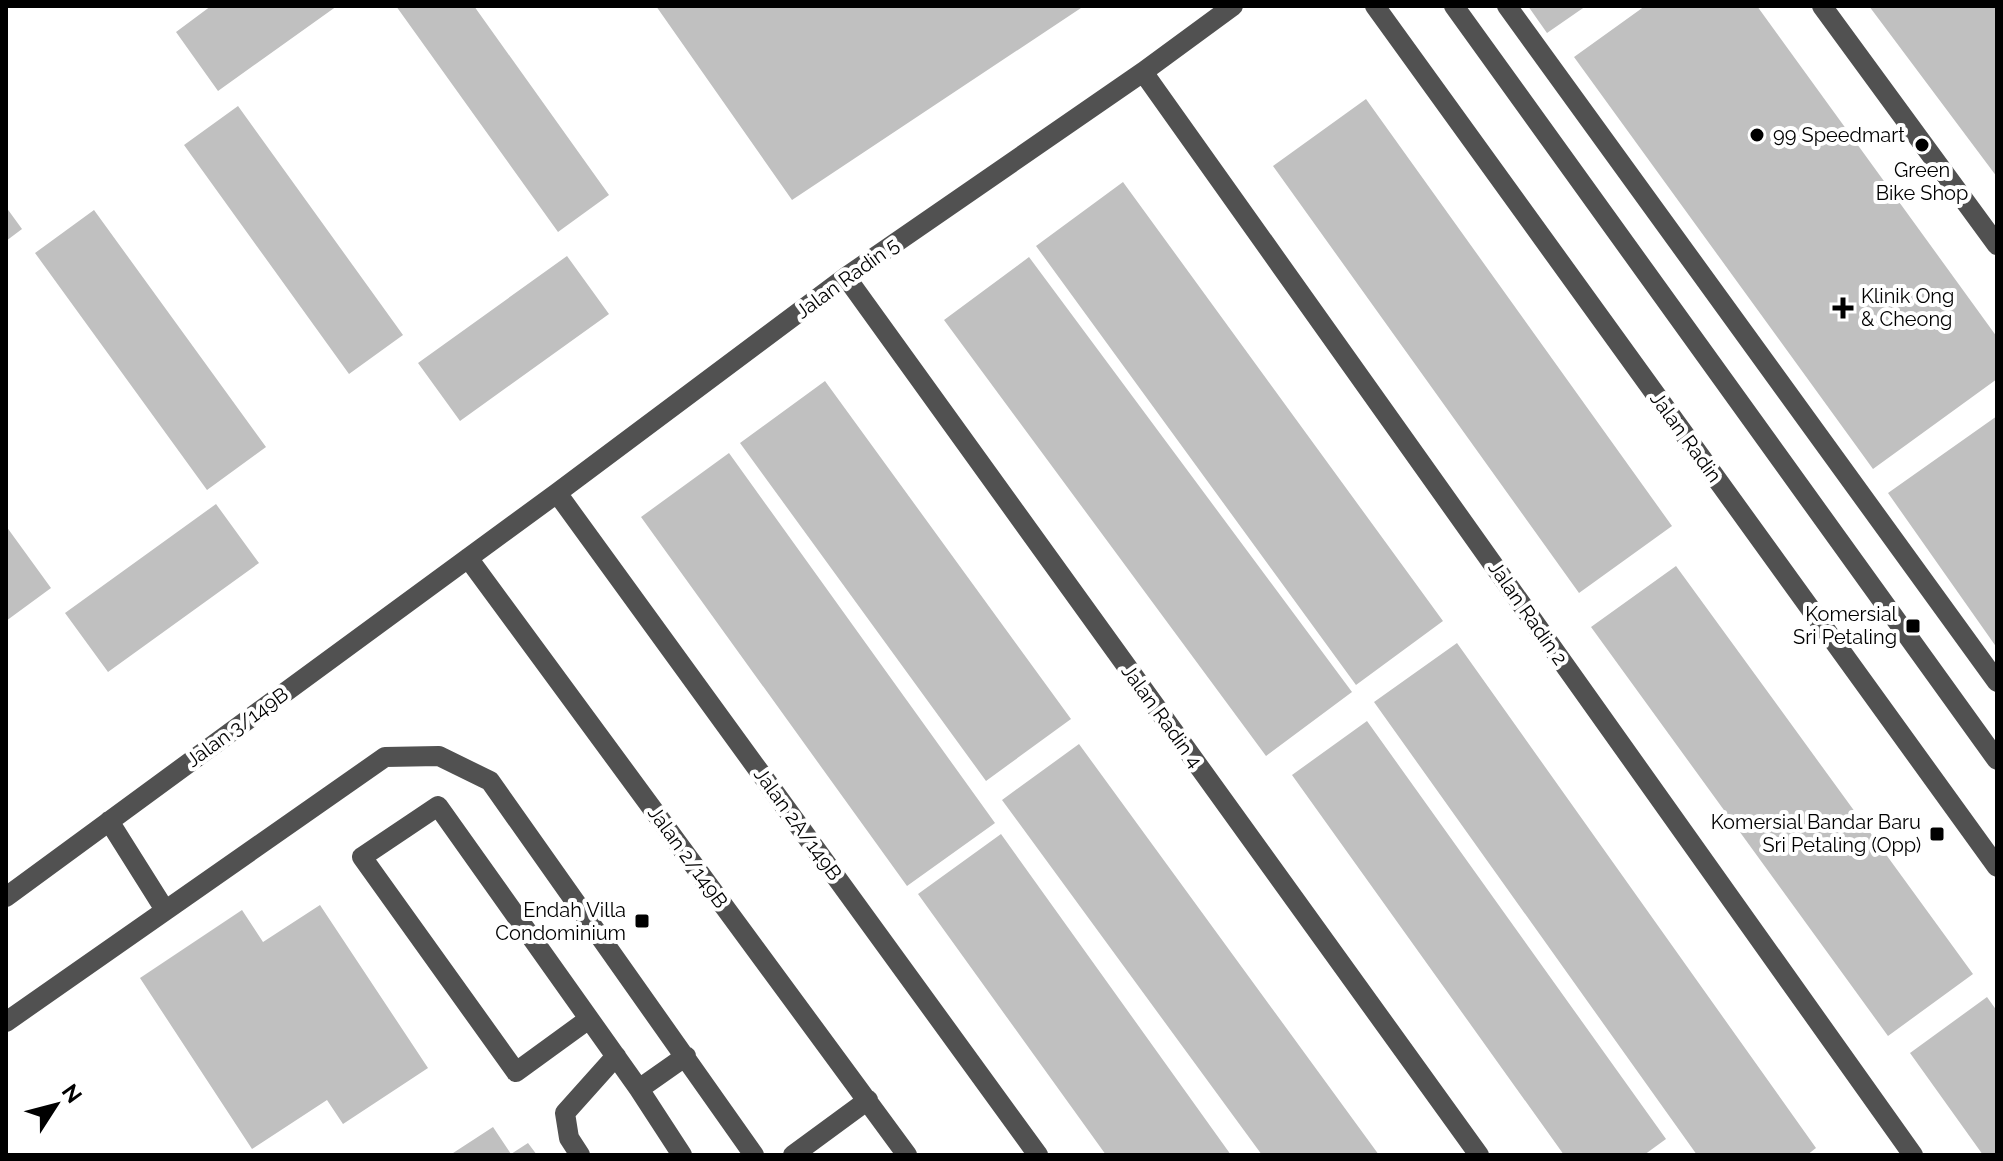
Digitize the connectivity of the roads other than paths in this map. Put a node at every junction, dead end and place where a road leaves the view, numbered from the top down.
1 (1233, 6) edge
2 (1375, 6) edge
3 (1454, 6) edge
4 (1507, 6) edge
5 (1822, 6) edge
6 (1143, 72) junction
7 (1997, 245) edge
8 (846, 277) junction
9 (557, 493) junction
10 (468, 558) junction
11 (1997, 682) edge
12 (1997, 760) edge
13 (109, 821) junction
14 (1997, 867) edge
15 (6, 897) edge
16 (165, 910) junction
17 (589, 1019) junction
18 (6, 1022) edge
19 (616, 1056) junction
20 (686, 1056) junction
21 (639, 1089) junction
22 (868, 1100) junction
23 (580, 1155) edge
24 (682, 1155) edge
25 (754, 1155) edge
26 (793, 1155) edge
27 (907, 1155) edge
28 (1038, 1155) edge
29 (1479, 1155) edge
30 (1913, 1155) edge

1 - 6 street, Jalan Radin 5
2 - 14 street, Jalan Radin
3 - 12 street
4 - 11 street
5 - 7 street
6 - 8 street, Jalan Radin 5
6 - 30 street, Jalan Radin 2
8 - 9 street, Jalan Radin 5
8 - 29 street, Jalan Radin 4
9 - 10 street, Jalan Radin 5
9 - 28 street, Jalan 2A/149B
10 - 13 street, Jalan 3/149B
10 - 22 street, Jalan 2/149B
13 - 15 street, Jalan 3/149B
13 - 16 street
16 - 18 street
16 - 20 street
17 - 17 street
17 - 19 street
19 - 21 street
19 - 23 street
20 - 21 street
20 - 25 street
21 - 24 street
22 - 26 street
22 - 27 street, Jalan 2/149B

